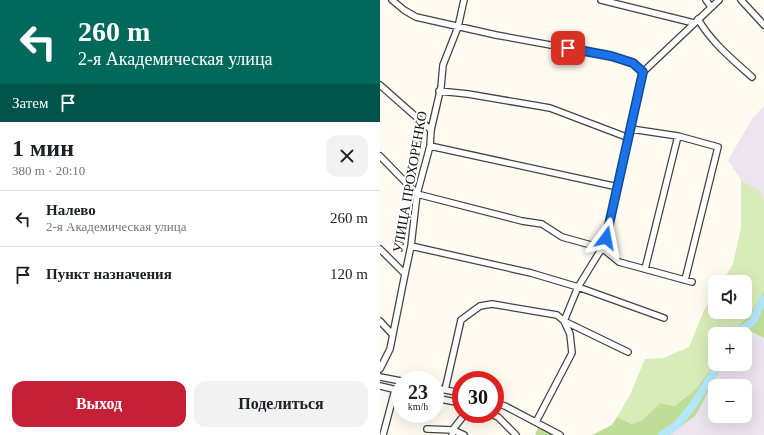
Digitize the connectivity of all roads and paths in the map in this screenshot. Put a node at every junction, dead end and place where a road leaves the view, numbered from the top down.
1 (392, 0) edge
2 (464, 0) edge
3 (600, 0) edge
4 (706, 0) edge
5 (719, 0) edge
6 (741, 0) edge
7 (711, 7) junction
8 (698, 19) junction
9 (694, 24) junction
10 (764, 25) edge
11 (458, 27) junction
12 (643, 72) junction
13 (752, 77) dead end
14 (380, 85) edge
15 (440, 91) junction
16 (631, 129) junction
17 (431, 130) junction
18 (678, 136) junction
19 (629, 138) junction
20 (430, 146) junction
21 (380, 156) edge
22 (618, 187) junction
23 (417, 194) junction
24 (411, 246) junction
25 (602, 248) junction
26 (380, 249) edge
27 (645, 269) junction
28 (405, 274) junction
29 (685, 280) junction
30 (692, 282) dead end
31 (578, 287) junction
32 (664, 318) dead end
33 (380, 321) edge
34 (564, 321) junction
35 (392, 334) junction
36 (628, 352) dead end
37 (380, 369) edge
38 (380, 377) edge
39 (392, 379) edge
40 (380, 386) edge
41 (392, 389) edge
42 (445, 390) joint
43 (452, 391) edge
44 (504, 406) edge
45 (392, 408) edge
46 (536, 422) junction
47 (459, 423) edge
48 (504, 423) edge
49 (426, 429) dead end
50 (453, 432) edge
51 (383, 435) edge
52 (464, 435) edge
53 (516, 435) edge
54 (560, 435) edge

1 - 11 street
2 - 11 street, УЛИЦА ПРОХОРЕНКО
3 - 9 street
4 - 7 street
5 - 7 street
6 - 10 street
7 - 8 street
8 - 9 street
8 - 13 street
9 - 12 street
11 - 12 street
11 - 15 street, УЛИЦА ПРОХОРЕНКО
12 - 16 street
14 - 17 street
15 - 17 street, УЛИЦА ПРОХОРЕНКО
15 - 19 street
16 - 18 street
16 - 19 street
17 - 20 street, УЛИЦА ПРОХОРЕНКО
18 - 27 street
18 - 29 street
19 - 22 street
20 - 22 street
20 - 23 street, УЛИЦА ПРОХОРЕНКО
21 - 23 street
22 - 25 street
23 - 24 street, УЛИЦА ПРОХОРЕНКО
23 - 25 street
24 - 28 street, УЛИЦА ПРОХОРЕНКО
24 - 31 street
25 - 27 street
25 - 31 street
26 - 28 street
27 - 29 street
28 - 35 street, УЛИЦА ПРОХОРЕНКО
29 - 30 street
31 - 32 street
31 - 34 street
33 - 35 street
34 - 36 street
34 - 42 street
34 - 46 street
35 - 37 street, УЛИЦА ПРОХОРЕНКО
38 - 39 street
40 - 41 street
42 - 43 street
44 - 46 street
45 - 51 street
46 - 54 street
47 - 50 street
48 - 53 street
49 - 50 street
50 - 52 street

